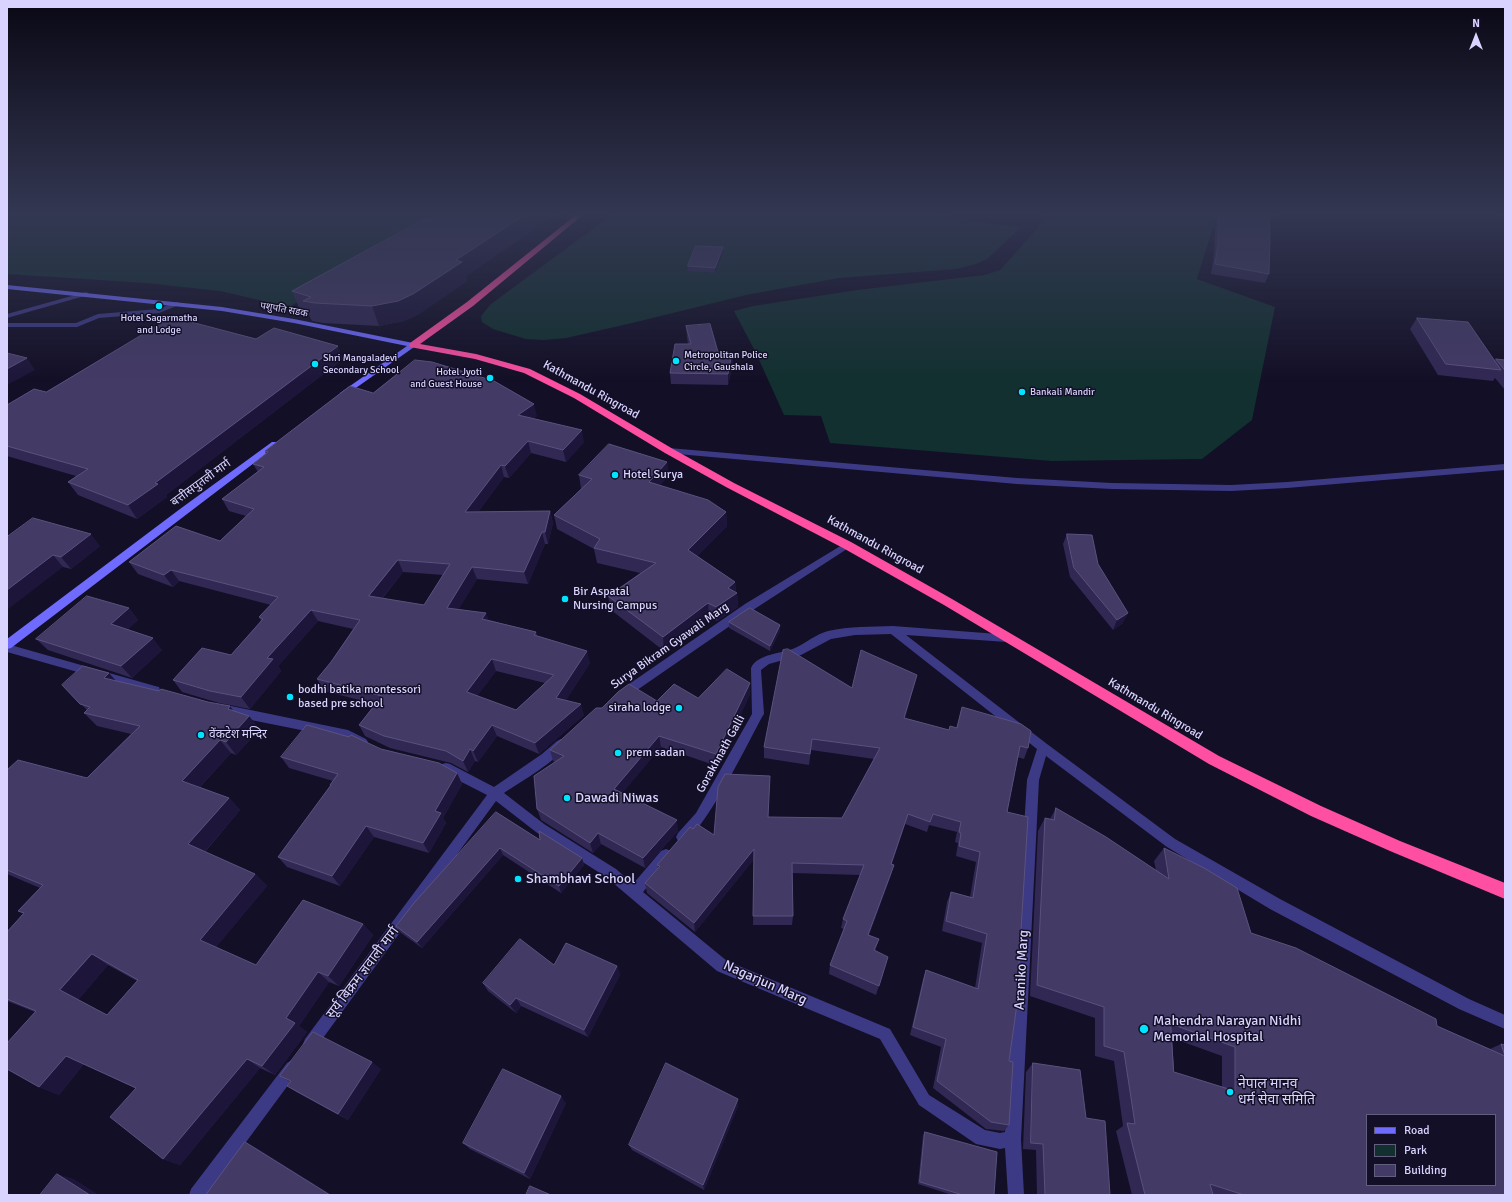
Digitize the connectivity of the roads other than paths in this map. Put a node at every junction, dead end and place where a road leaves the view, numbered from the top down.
1 (512, 270) edge
2 (7, 287) edge
3 (86, 294) junction
4 (177, 304) junction
5 (7, 316) edge
6 (7, 325) edge
7 (413, 345) junction
8 (333, 402) edge
9 (283, 438) edge
10 (669, 452) junction
11 (1505, 467) edge
12 (847, 545) junction
13 (893, 630) junction
14 (1007, 638) junction
15 (7, 647) edge
16 (166, 694) edge
17 (611, 702) edge
18 (212, 706) edge
19 (568, 739) edge
20 (1043, 747) junction
21 (374, 748) edge
22 (432, 765) edge
23 (495, 792) junction
24 (1505, 891) edge
25 (634, 893) junction
26 (1505, 1022) edge
27 (1013, 1139) junction
28 (197, 1195) edge
29 (1016, 1195) edge

1 - 7 highway
2 - 3 main road, पशुपति सडक
3 - 4 main road, पशुपति सडक
3 - 5 street
4 - 6 street
4 - 7 main road, पशुपति सडक
7 - 8 main road
7 - 10 highway, Kathmandu Ringroad
9 - 15 main road, बत्तीसपुतली मार्ग
10 - 11 street
10 - 12 highway, Kathmandu Ringroad
12 - 14 highway, Kathmandu Ringroad
12 - 17 street, Surya Bikram Gyawali Marg
13 - 14 street, Gorakhnath Galli
13 - 20 street
13 - 25 street, Gorakhnath Galli
14 - 24 highway, Kathmandu Ringroad
15 - 16 street
18 - 21 street
19 - 23 street
20 - 26 street
20 - 27 street, Araniko Marg
22 - 23 street
23 - 25 street, Nagarjun Marg
23 - 28 street, सूर्य बिक्रम ज्ञवाली मार्ग
25 - 27 street, Nagarjun Marg
27 - 29 street, Araniko Marg

